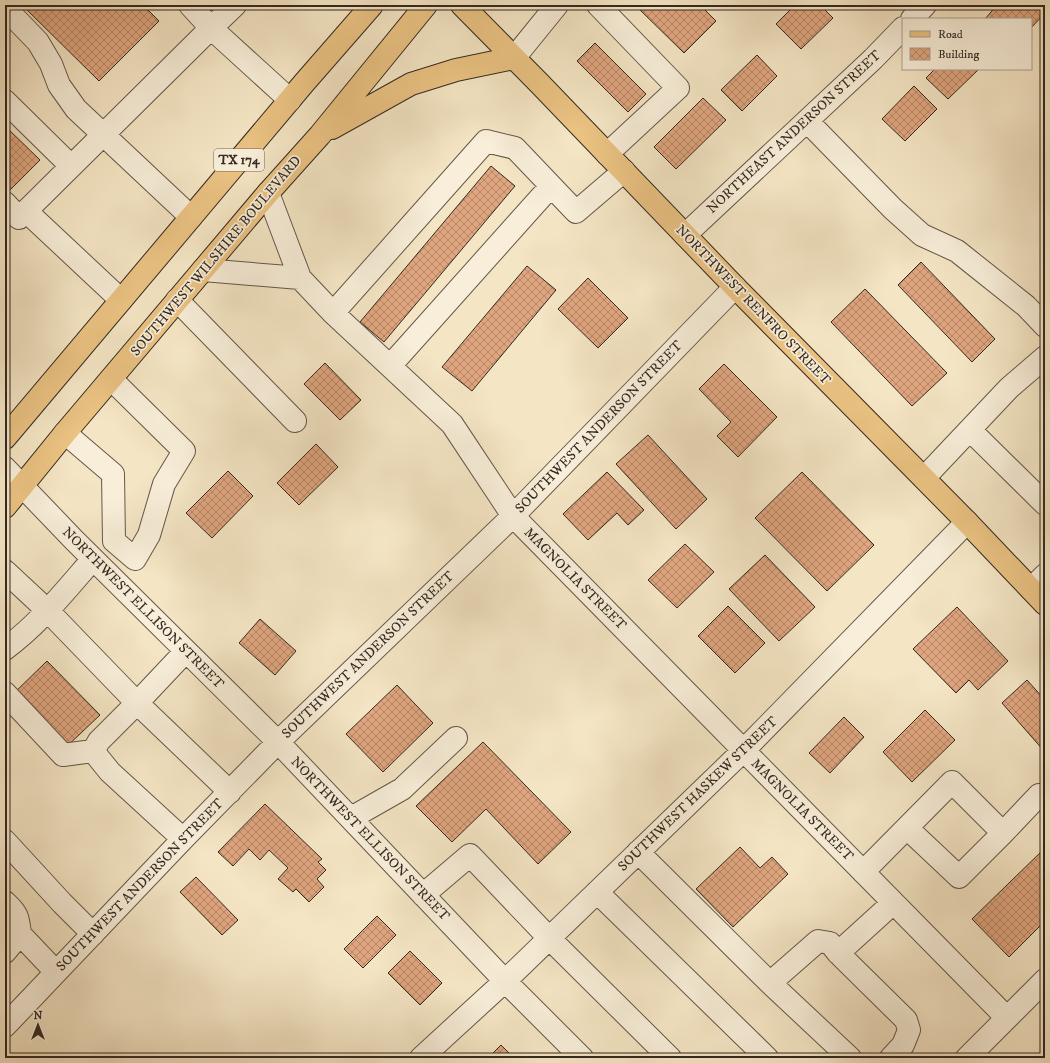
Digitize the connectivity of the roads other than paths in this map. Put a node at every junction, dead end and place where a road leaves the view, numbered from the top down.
1 (190, 5) edge
2 (235, 5) edge
3 (350, 5) edge
4 (372, 5) edge
5 (426, 5) edge
6 (462, 5) edge
7 (557, 5) edge
8 (598, 5) edge
9 (925, 5) edge
10 (11, 14) dead end
11 (913, 18) edge
12 (211, 28) junction
13 (902, 29) edge
14 (346, 35) junction
15 (514, 58) junction
16 (290, 100) junction
17 (5, 101) edge
18 (807, 121) junction
19 (103, 134) junction
20 (320, 134) junction
21 (607, 154) junction
22 (71, 166) junction
23 (624, 171) junction
24 (551, 186) junction
25 (268, 193) junction
26 (5, 203) edge
27 (26, 211) junction
28 (191, 217) junction
29 (685, 235) junction
30 (203, 270) junction
31 (300, 278) junction
32 (735, 288) junction
33 (121, 300) junction
34 (177, 300) junction
35 (333, 313) junction
36 (1045, 326) edge
37 (1045, 357) edge
38 (390, 366) junction
39 (111, 379) junction
40 (295, 421) dead end
41 (970, 430) junction
42 (65, 433) junction
43 (5, 438) edge
44 (5, 468) edge
45 (924, 478) junction
46 (22, 485) junction
47 (1045, 504) edge
48 (5, 507) edge
49 (513, 516) junction
50 (967, 522) junction
51 (93, 559) junction
52 (5, 571) edge
53 (1040, 590) edge
54 (48, 611) junction
55 (5, 649) edge
56 (186, 651) junction
57 (5, 693) edge
58 (137, 703) junction
59 (456, 738) dead end
60 (278, 742) junction
61 (744, 750) junction
62 (93, 751) junction
63 (230, 792) junction
64 (1039, 795) dead end
65 (351, 818) junction
66 (907, 828) junction
67 (1002, 833) junction
68 (183, 839) junction
69 (5, 841) edge
70 (638, 852) junction
71 (863, 872) junction
72 (597, 892) junction
73 (423, 895) junction
74 (5, 902) edge
75 (893, 903) junction
76 (20, 934) junction
77 (93, 934) junction
78 (549, 938) junction
79 (5, 952) edge
80 (838, 953) junction
81 (56, 972) junction
82 (1045, 980) edge
83 (505, 981) junction
84 (770, 983) junction
85 (1007, 1018) junction
86 (5, 1026) edge
87 (421, 1058) edge
88 (582, 1058) edge
89 (670, 1058) edge
90 (767, 1058) edge
91 (850, 1058) edge
92 (891, 1058) edge
93 (967, 1058) edge

1 - 12 street
2 - 12 street
3 - 14 main road
4 - 14 main road, TX 174
5 - 20 main road, SOUTHWEST WILSHIRE BOULEVARD / TX 174
6 - 15 main road, NORTHWEST RENFRO STREET
7 - 15 street
8 - 21 street
9 - 11 street
10 - 19 street
12 - 16 street
12 - 19 street
13 - 18 street, NORTHEAST ANDERSON STREET
14 - 16 main road, TX 174
15 - 20 main road
15 - 21 main road, NORTHWEST RENFRO STREET
16 - 28 main road, TX 174
17 - 22 street
18 - 29 street, NORTHEAST ANDERSON STREET
18 - 36 street
19 - 22 street
19 - 28 street
20 - 25 main road, SOUTHWEST WILSHIRE BOULEVARD / TX 174
21 - 23 main road, NORTHWEST RENFRO STREET
22 - 27 street
23 - 24 street
23 - 29 main road, NORTHWEST RENFRO STREET
24 - 35 street
24 - 38 street
25 - 30 main road, SOUTHWEST WILSHIRE BOULEVARD / TX 174
25 - 31 street
26 - 27 street
27 - 33 street
28 - 33 main road, TX 174
29 - 32 main road, NORTHWEST RENFRO STREET
30 - 31 street
30 - 34 main road, SOUTHWEST WILSHIRE BOULEVARD / TX 174
31 - 35 street, MAGNOLIA STREET
32 - 45 main road, NORTHWEST RENFRO STREET
32 - 49 street, SOUTHWEST ANDERSON STREET
33 - 43 main road, TX 174
34 - 39 main road, SOUTHWEST WILSHIRE BOULEVARD / TX 174
34 - 40 street
35 - 38 street, MAGNOLIA STREET
37 - 41 street
38 - 49 street, MAGNOLIA STREET
39 - 42 main road, SOUTHWEST WILSHIRE BOULEVARD / TX 174
39 - 42 street
41 - 45 street
41 - 47 street
42 - 46 main road, SOUTHWEST WILSHIRE BOULEVARD / TX 174
44 - 46 street, NORTHWEST ELLISON STREET
45 - 50 main road, NORTHWEST RENFRO STREET
46 - 48 main road, SOUTHWEST WILSHIRE BOULEVARD / TX 174
46 - 51 street, NORTHWEST ELLISON STREET
49 - 60 street, SOUTHWEST ANDERSON STREET
49 - 61 street, MAGNOLIA STREET
50 - 53 main road, NORTHWEST RENFRO STREET
50 - 61 street, SOUTHWEST HASKEW STREET
51 - 54 street
51 - 56 street, NORTHWEST ELLISON STREET
52 - 54 street
54 - 55 street
54 - 58 street
56 - 58 street
56 - 60 street, NORTHWEST ELLISON STREET
57 - 62 street
58 - 62 street
58 - 63 street
59 - 65 street
60 - 63 street, SOUTHWEST ANDERSON STREET
60 - 65 street, NORTHWEST ELLISON STREET
61 - 70 street, SOUTHWEST HASKEW STREET
61 - 71 street, MAGNOLIA STREET
62 - 68 street
63 - 68 street, SOUTHWEST ANDERSON STREET
64 - 67 street
65 - 73 street, NORTHWEST ELLISON STREET
66 - 67 street
66 - 67 street
66 - 71 street
68 - 77 street, SOUTHWEST ANDERSON STREET
69 - 77 street
70 - 72 street, SOUTHWEST HASKEW STREET
70 - 84 street
71 - 75 street, MAGNOLIA STREET
72 - 78 street, SOUTHWEST HASKEW STREET
72 - 90 street
73 - 78 street
73 - 83 street, NORTHWEST ELLISON STREET
74 - 76 street
75 - 80 street
75 - 85 street, MAGNOLIA STREET
76 - 79 street
76 - 81 street
77 - 81 street, SOUTHWEST ANDERSON STREET
78 - 83 street, SOUTHWEST HASKEW STREET
78 - 89 street
80 - 84 street
80 - 92 street
81 - 86 street, SOUTHWEST ANDERSON STREET
82 - 85 street
83 - 87 street, SOUTHWEST HASKEW STREET
83 - 88 street, NORTHWEST ELLISON STREET
84 - 91 street
85 - 93 street

